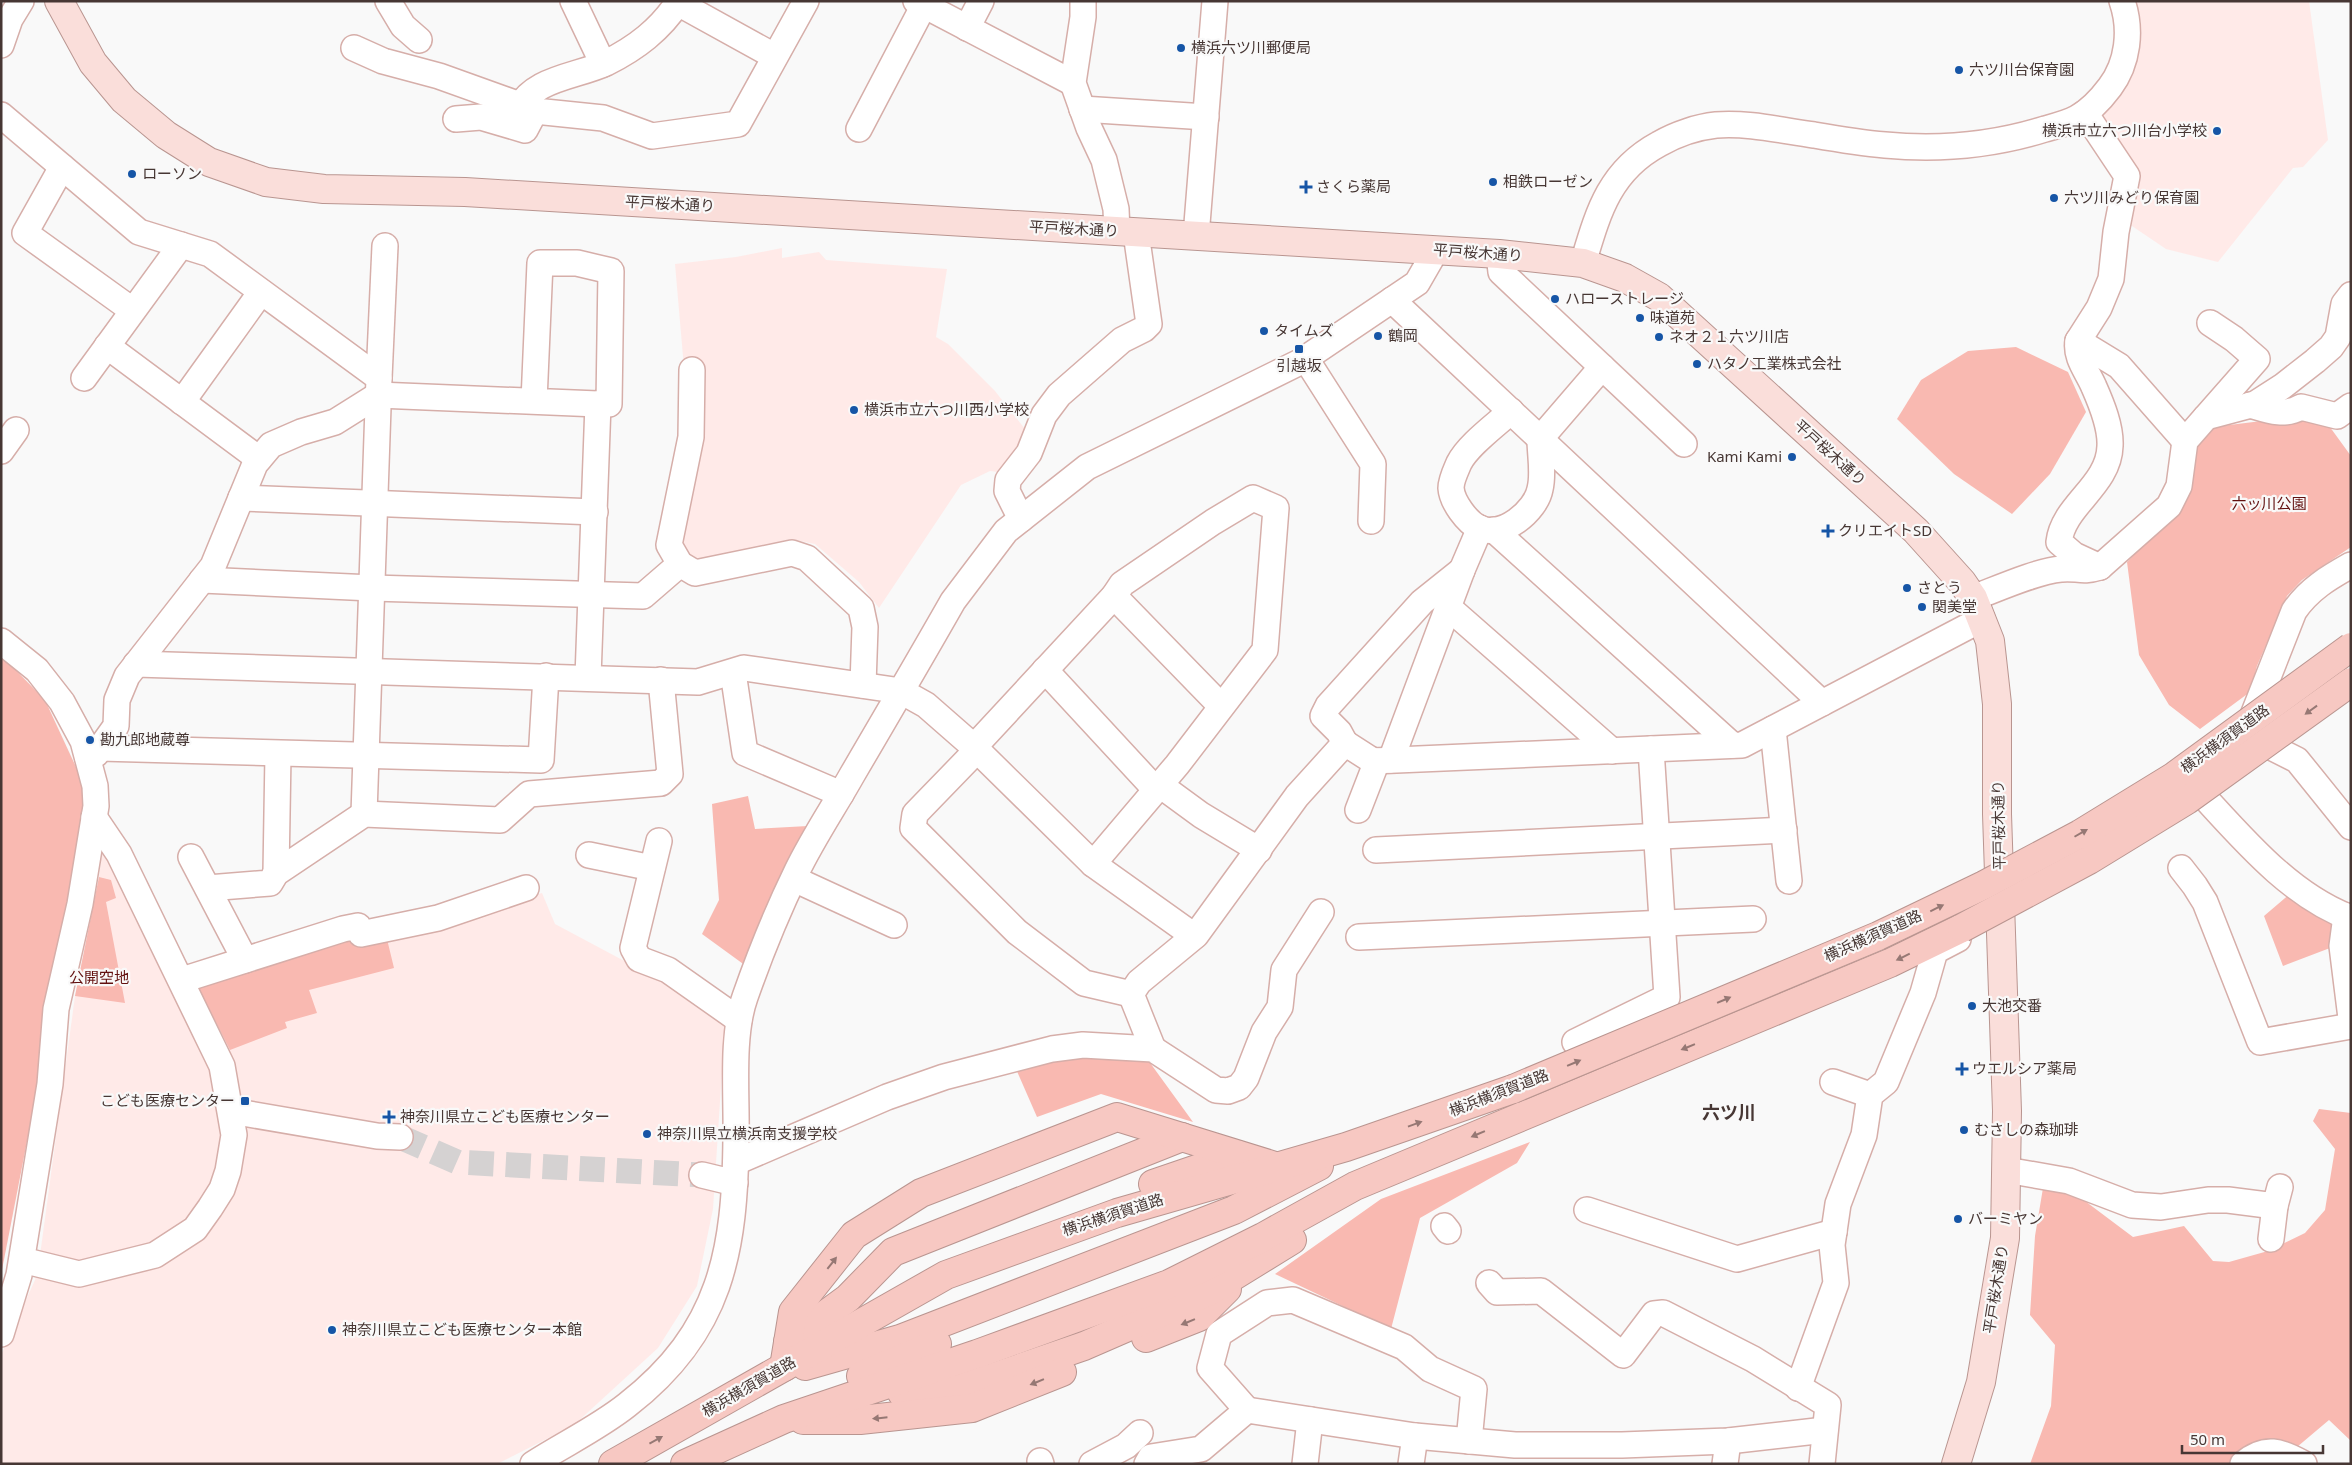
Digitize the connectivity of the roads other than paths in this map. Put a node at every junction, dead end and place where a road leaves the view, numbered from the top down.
1 (21, 1) edge
2 (59, 1) edge
3 (388, 1) edge
4 (573, 1) edge
5 (806, 1) edge
6 (981, 1) edge
7 (1083, 1) edge
8 (1215, 1) edge
9 (2122, 1) edge
10 (679, 2) edge
11 (920, 3) edge
12 (966, 28) junction
13 (419, 40) dead end
14 (1, 45) edge
15 (354, 48) dead end
16 (774, 56) junction
17 (604, 64) junction
18 (1073, 83) junction
19 (528, 108) junction
20 (1082, 109) junction
21 (2085, 113) junction
22 (1, 115) edge
23 (1206, 117) junction
24 (456, 119) dead end
25 (859, 129) dead end
26 (62, 167) junction
27 (1126, 232) junction
28 (1196, 236) junction
29 (181, 244) junction
30 (385, 246) dead end
31 (1436, 250) junction
32 (1498, 254) junction
33 (1582, 263) junction
34 (262, 292) junction
35 (2340, 298) edge
36 (1392, 300) junction
37 (132, 310) junction
38 (2210, 323) dead end
39 (2078, 341) junction
40 (106, 346) junction
41 (1306, 358) junction
42 (1602, 367) junction
43 (692, 370) dead end
44 (84, 378) dead end
45 (378, 386) junction
46 (534, 401) junction
47 (182, 402) junction
48 (598, 404) junction
49 (2250, 405) junction
50 (2351, 406) edge
51 (1511, 411) junction
52 (2206, 417) junction
53 (16, 430) dead end
54 (1540, 439) junction
55 (2185, 441) junction
56 (1684, 444) dead end
57 (1, 451) edge
58 (259, 459) junction
59 (241, 498) junction
60 (375, 504) junction
61 (594, 512) junction
62 (1021, 519) junction
63 (1370, 521) dead end
64 (1487, 529) junction
65 (680, 564) junction
66 (2351, 565) edge
67 (2100, 567) junction
68 (1462, 570) junction
69 (202, 580) junction
70 (372, 588) junction
71 (591, 596) junction
72 (1114, 596) junction
73 (1448, 608) junction
74 (1977, 609) junction
75 (1, 641) edge
76 (2351, 647) edge
77 (136, 664) junction
78 (1045, 670) junction
79 (370, 671) junction
80 (732, 672) junction
81 (546, 676) junction
82 (588, 677) junction
83 (662, 680) junction
84 (2351, 682) edge
85 (863, 685) junction
86 (901, 690) junction
87 (1822, 703) junction
88 (1221, 706) junction
89 (1773, 729) junction
90 (2246, 735) junction
91 (1345, 743) junction
92 (1732, 745) junction
93 (976, 748) junction
94 (1651, 749) junction
95 (1612, 751) junction
96 (94, 753) junction
97 (278, 754) junction
98 (366, 756) junction
99 (1384, 761) junction
100 (2194, 787) junction
101 (1158, 788) junction
102 (841, 794) junction
103 (1358, 810) dead end
104 (364, 814) junction
105 (94, 817) junction
106 (2351, 827) edge
107 (1784, 830) junction
108 (1656, 836) junction
109 (659, 841) dead end
110 (1260, 850) junction
111 (1376, 850) dead end
112 (589, 855) dead end
113 (191, 857) dead end
114 (1093, 864) junction
115 (652, 868) junction
116 (2180, 868) dead end
117 (276, 873) junction
118 (794, 879) junction
119 (1789, 881) dead end
120 (208, 888) junction
121 (526, 888) dead end
122 (2001, 909) junction
123 (1321, 912) dead end
124 (2348, 917) edge
125 (1753, 919) dead end
126 (1662, 923) junction
127 (894, 925) dead end
128 (1194, 936) junction
129 (1358, 937) dead end
130 (245, 960) junction
131 (182, 980) junction
132 (1131, 994) junction
133 (2351, 1018) edge
134 (739, 1020) junction
135 (2351, 1026) edge
136 (1575, 1042) dead end
137 (1153, 1049) junction
138 (1833, 1082) dead end
139 (1870, 1095) junction
140 (231, 1111) junction
141 (1159, 1130) junction
142 (400, 1137) tunnel mouth
143 (1232, 1159) junction
144 (2006, 1170) junction
145 (735, 1172) junction
146 (1285, 1172) junction
147 (702, 1175) tunnel mouth
148 (1362, 1186) junction
149 (1587, 1210) dead end
150 (1205, 1221) junction
151 (1834, 1232) junction
152 (2271, 1239) dead end
153 (22, 1260) junction
154 (1249, 1266) junction
155 (1489, 1284) dead end
156 (848, 1298) junction
157 (876, 1328) junction
158 (1, 1334) edge
159 (818, 1346) junction
160 (785, 1353) junction
161 (1798, 1388) junction
162 (902, 1393) junction
163 (829, 1400) junction
164 (1247, 1410) junction
165 (784, 1419) junction
166 (1310, 1420) junction
167 (1825, 1430) junction
168 (1140, 1433) dead end
169 (1415, 1436) junction
170 (1469, 1441) junction
171 (1727, 1452) edge
172 (1514, 1454) edge
173 (1621, 1454) edge
174 (1091, 1462) edge
175 (533, 1464) edge
176 (613, 1464) edge
177 (685, 1464) edge
178 (1147, 1464) edge
179 (1305, 1464) edge
180 (1411, 1464) edge
181 (1822, 1464) edge
182 (1956, 1464) edge
183 (2243, 1464) edge
184 (2304, 1464) edge

1 - 14 street
2 - 27 main road, 平戸桜木通り
3 - 13 street
4 - 17 street
5 - 16 street
6 - 12 street
7 - 18 street
8 - 23 street
9 - 21 street
10 - 16 street
10 - 17 street
11 - 12 street
11 - 25 street
12 - 18 street
15 - 19 street
16 - 19 street
17 - 19 street
18 - 20 street
19 - 24 street
20 - 23 street
20 - 27 street
21 - 33 street
21 - 39 street
22 - 26 street
23 - 28 street
26 - 29 street
26 - 37 street
27 - 28 main road, 平戸桜木通り
27 - 62 street
28 - 31 main road, 平戸桜木通り
29 - 34 street
29 - 37 street
30 - 45 street
31 - 32 main road, 平戸桜木通り
31 - 36 street
32 - 33 main road, 平戸桜木通り
32 - 42 street
33 - 74 main road, 平戸桜木通り
34 - 45 street
34 - 47 street
35 - 49 street
36 - 41 street
36 - 51 street
37 - 40 street
38 - 52 street
39 - 55 street
39 - 67 street
40 - 44 street
40 - 47 street
41 - 62 street
41 - 63 street
42 - 54 street
42 - 56 street
43 - 65 street
45 - 46 street
45 - 58 street
45 - 60 street
46 - 48 street
46 - 48 street
47 - 58 street
48 - 61 street
49 - 50 street
49 - 52 street
51 - 54 street
51 - 64 street
52 - 55 street
53 - 57 street
54 - 64 street
54 - 87 street
55 - 67 street
58 - 59 street
59 - 60 street
59 - 69 street
60 - 61 street
60 - 70 street
61 - 71 street
62 - 86 street
64 - 68 street
64 - 92 street
65 - 71 street
65 - 85 street
66 - 90 street
67 - 74 street
68 - 73 street
68 - 91 street
69 - 70 street
69 - 77 street
70 - 71 street
70 - 79 street
71 - 82 street
72 - 78 street
72 - 88 street
72 - 88 street
73 - 95 street
73 - 99 street
74 - 87 street
74 - 122 main road, 平戸桜木通り
75 - 96 street
146 -> 76 highway, 横浜横須賀道路, bridge
77 - 79 street
77 - 96 street
78 - 93 street
78 - 101 street
79 - 81 street
79 - 98 street
80 - 83 street
80 - 85 street
80 - 102 street
81 - 82 street
81 - 98 street
82 - 83 street
83 - 104 street
84 -> 148 highway, 横浜横須賀道路, bridge
85 - 86 street
86 - 93 street
86 - 102 street
87 - 89 street
88 - 101 street
89 - 92 street
89 - 107 street
90 - 100 street
90 - 106 street
91 - 99 street
91 - 110 street
92 - 94 street
93 - 114 street
93 - 132 street
94 - 95 street
94 - 108 street
95 - 99 street
96 - 97 street
96 - 105 street
97 - 98 street
97 - 117 street
98 - 104 street
99 - 103 street
100 - 122 street
100 - 124 street
101 - 110 street
101 - 114 street
102 - 118 street
104 - 117 street
105 - 131 street
105 - 153 street
107 - 108 street
107 - 119 street
108 - 111 street
108 - 126 street
109 - 115 street
110 - 128 street
112 - 115 street
113 - 120 street
114 - 128 street
115 - 134 street
116 - 135 street
117 - 120 street
118 - 127 street
118 - 134 street
120 - 130 street
121 - 130 street
122 - 139 street
122 - 144 main road, 平戸桜木通り
123 - 137 street
124 - 133 street
125 - 126 street
126 - 129 street
126 - 136 street
128 - 132 street
130 - 131 street
131 - 140 street
132 - 137 street
134 - 145 street
137 - 145 street
138 - 139 street
139 - 151 street
140 - 142 street
140 - 153 street
141 - 143 highway
141 - 156 highway
141 - 160 highway
160 -> 141 highway
143 - 146 highway, 横浜横須賀道路
143 - 156 highway
143 - 157 highway
143 - 159 highway, 横浜横須賀道路
143 - 160 highway
144 - 152 street
144 - 182 main road, 平戸桜木通り
145 - 147 street
145 - 175 street
146 - 150 highway
146 - 157 highway
148 - 154 highway
148 - 162 highway
148 - 163 highway, 横浜横須賀道路
149 - 151 street
150 - 160 highway
150 - 163 highway
151 - 161 street
153 - 158 street
154 - 162 highway
154 -> 165 highway
155 - 161 street
156 - 160 highway
157 - 159 highway
159 - 160 highway, 横浜横須賀道路
176 -> 160 highway, 横浜横須賀道路
161 - 167 street
162 - 163 highway
163 - 165 highway, 横浜横須賀道路
164 - 166 street
164 - 170 street
164 - 178 street
165 - 177 highway, 横浜横須賀道路
166 - 169 street
166 - 179 street
167 - 171 street
167 - 181 street
168 - 174 street
169 - 170 street
169 - 180 street
170 - 172 street
171 - 173 street
172 - 173 street
183 - 184 street

